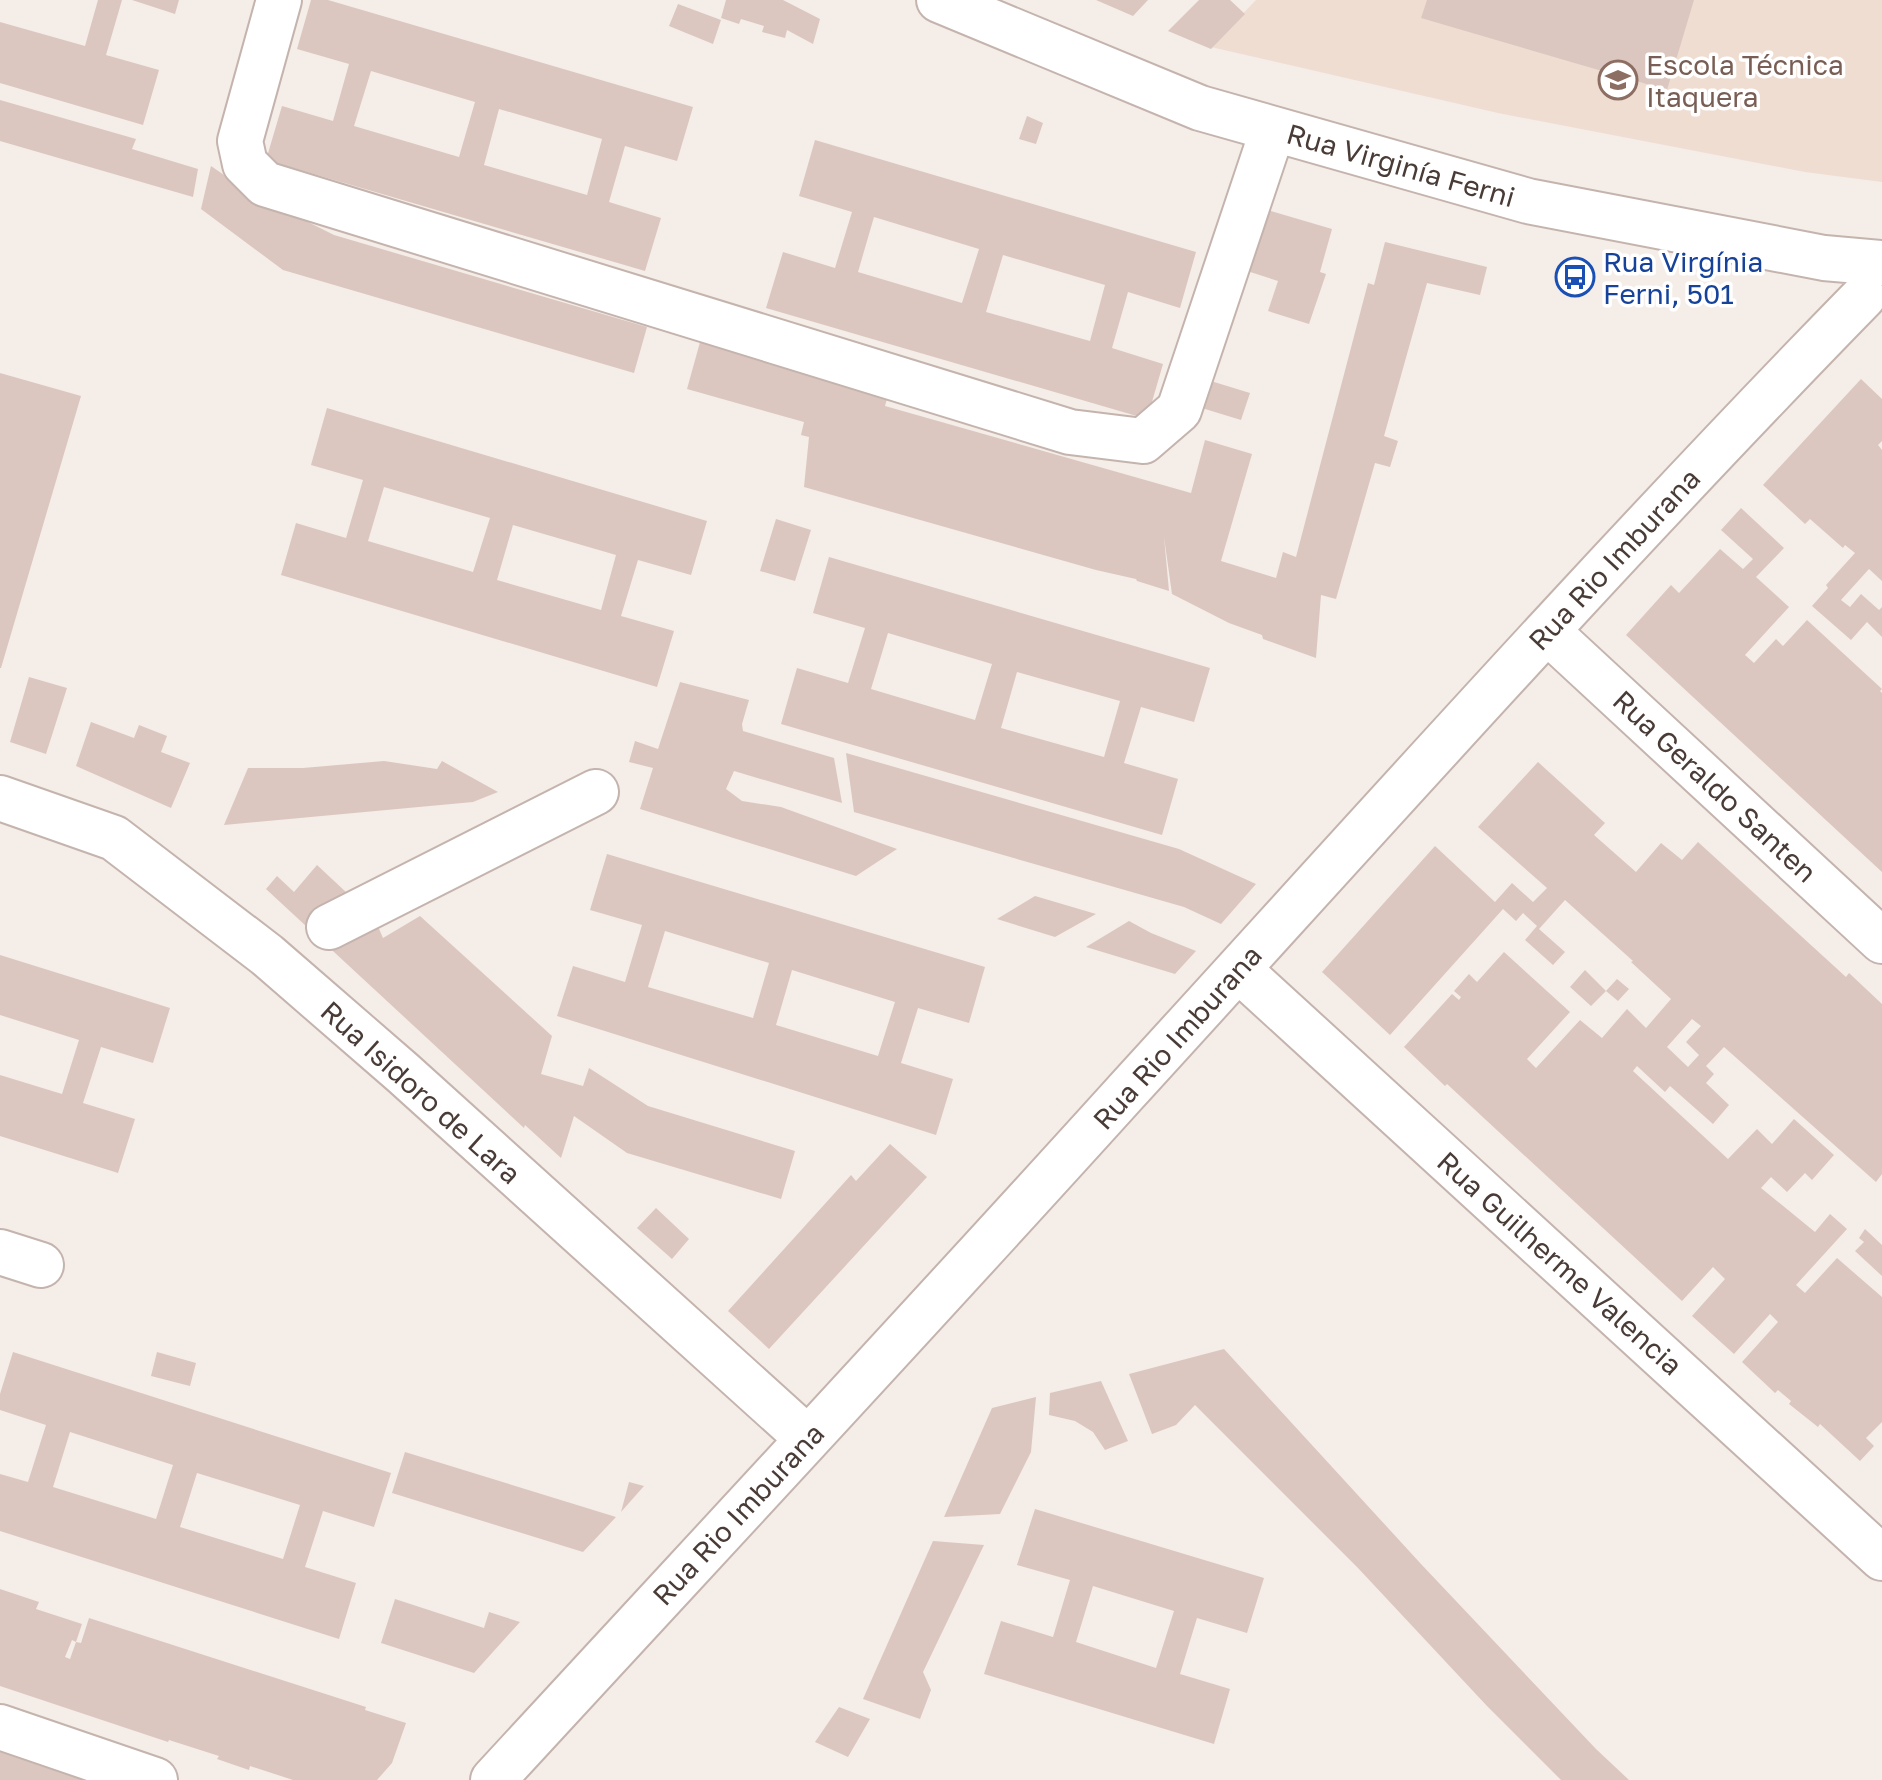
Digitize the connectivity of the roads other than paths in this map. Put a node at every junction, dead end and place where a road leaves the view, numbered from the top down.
1 (279, 0) edge
2 (939, 0) edge
3 (1273, 129) junction
4 (1876, 292) edge
5 (1547, 631) junction
6 (596, 792) dead end
7 (0, 798) edge
8 (1882, 941) edge
9 (267, 955) junction
10 (1238, 969) junction
11 (0, 1252) edge
12 (41, 1265) dead end
13 (808, 1439) junction
14 (1882, 1558) edge
15 (0, 1727) edge
16 (155, 1780) edge
17 (493, 1780) edge

1 - 3 street
2 - 3 street, Rua Virginía Ferni
3 - 4 street, Rua Virginía Ferni
4 - 5 street, Rua Rio Imburana
5 - 8 street, Rua Geraldo Santen
5 - 10 street, Rua Rio Imburana
6 - 9 street
7 - 9 street, Rua Isidoro de Lara
9 - 13 street, Rua Isidoro de Lara
10 - 13 street, Rua Rio Imburana
10 - 14 street, Rua Guilherme Valencia
11 - 12 street
13 - 17 street, Rua Rio Imburana
15 - 16 street

